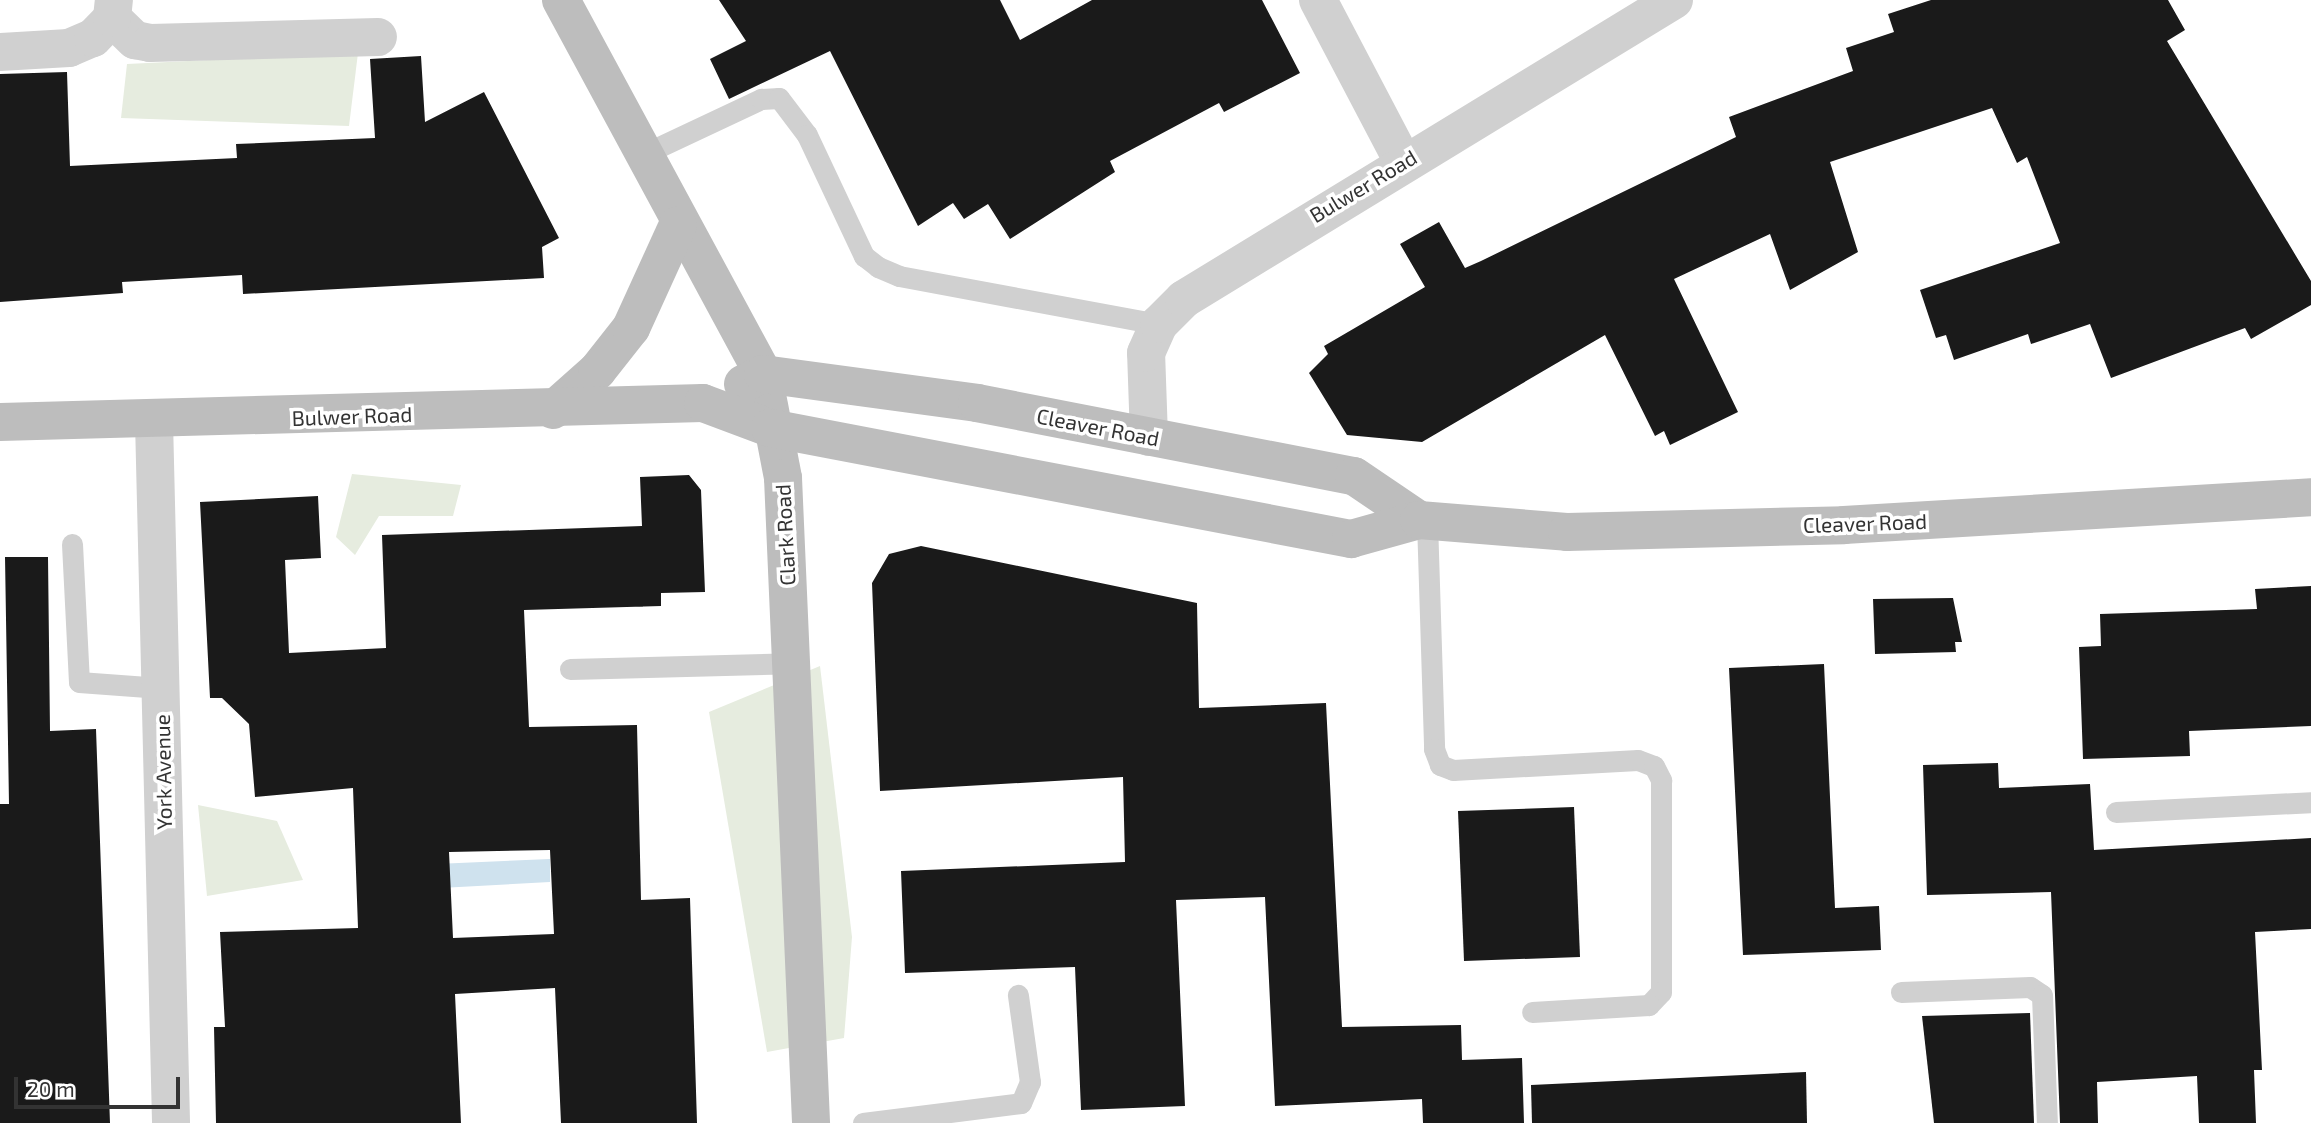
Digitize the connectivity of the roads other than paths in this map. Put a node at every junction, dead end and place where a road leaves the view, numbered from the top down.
1 (561, 0) edge
2 (1318, 0) edge
3 (1674, 0) edge
4 (113, 9) edge
5 (378, 37) dead end
6 (0, 52) edge
7 (642, 155) junction
8 (1403, 162) junction
9 (678, 225) junction
10 (1159, 324) junction
11 (763, 374) junction
12 (703, 403) junction
13 (553, 410) junction
14 (154, 421) junction
15 (0, 422) edge
16 (770, 428) junction
17 (1149, 437) junction
18 (2311, 497) edge
19 (1423, 521) junction
20 (72, 544) dead end
21 (792, 663) junction
22 (570, 669) dead end
23 (161, 688) junction
24 (2311, 802) edge
25 (2116, 812) dead end
26 (1901, 992) dead end
27 (1018, 995) dead end
28 (1532, 1012) dead end
29 (171, 1123) edge
30 (811, 1123) edge
31 (863, 1123) edge
32 (2047, 1123) edge

1 - 7 street, Clark Road
2 - 8 street
3 - 8 street, Bulwer Road
4 - 5 street
4 - 6 street
7 - 9 street, Clark Road
7 - 10 lane
8 - 10 street, Bulwer Road
9 - 11 street, Clark Road
9 - 13 street
10 - 17 street, Bulwer Road
11 - 12 street, Bulwer Road
11 - 16 street, Clark Road
11 - 17 street, Cleaver Road
12 - 13 street, Bulwer Road
12 - 16 street, Bulwer Road
13 - 14 street, Bulwer Road
14 - 15 street, Bulwer Road
14 - 23 street, York Avenue
16 - 19 street, Cleaver Road
16 - 21 street, Clark Road
17 - 19 street, Cleaver Road
18 - 19 street, Cleaver Road
19 - 28 lane
20 - 23 lane
21 - 22 lane
21 - 30 street, Clark Road
23 - 29 street, York Avenue
24 - 25 lane
26 - 32 lane
27 - 31 lane

